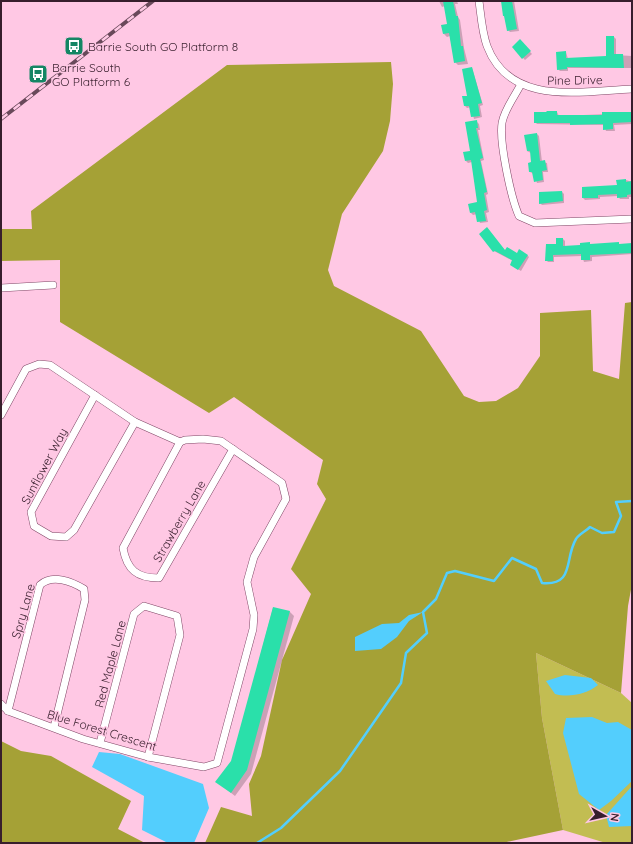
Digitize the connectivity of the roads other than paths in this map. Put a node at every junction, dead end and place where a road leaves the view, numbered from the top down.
1 (479, 1) edge
2 (521, 84) junction
3 (632, 89) edge
4 (632, 219) edge
5 (53, 285) dead end
6 (1, 288) edge
7 (95, 395) junction
8 (1, 415) edge
9 (135, 422) junction
10 (180, 442) junction
11 (232, 449) junction
12 (1, 704) edge
13 (8, 711) junction
14 (54, 727) junction
15 (100, 743) junction
16 (148, 757) junction

1 - 2 street, Pine Drive
2 - 3 street, Pine Drive
2 - 4 street
5 - 6 street
7 - 8 street
7 - 9 street
7 - 9 street, Sunflower Way
9 - 10 street
10 - 11 street
10 - 11 street, Strawberry Lane
11 - 16 street, Blue Forest Crescent
12 - 13 street, Blue Forest Crescent
13 - 14 street, Blue Forest Crescent
13 - 14 street, Spry Lane
14 - 15 street, Blue Forest Crescent
15 - 16 street, Blue Forest Crescent
15 - 16 street, Red Maple Lane

